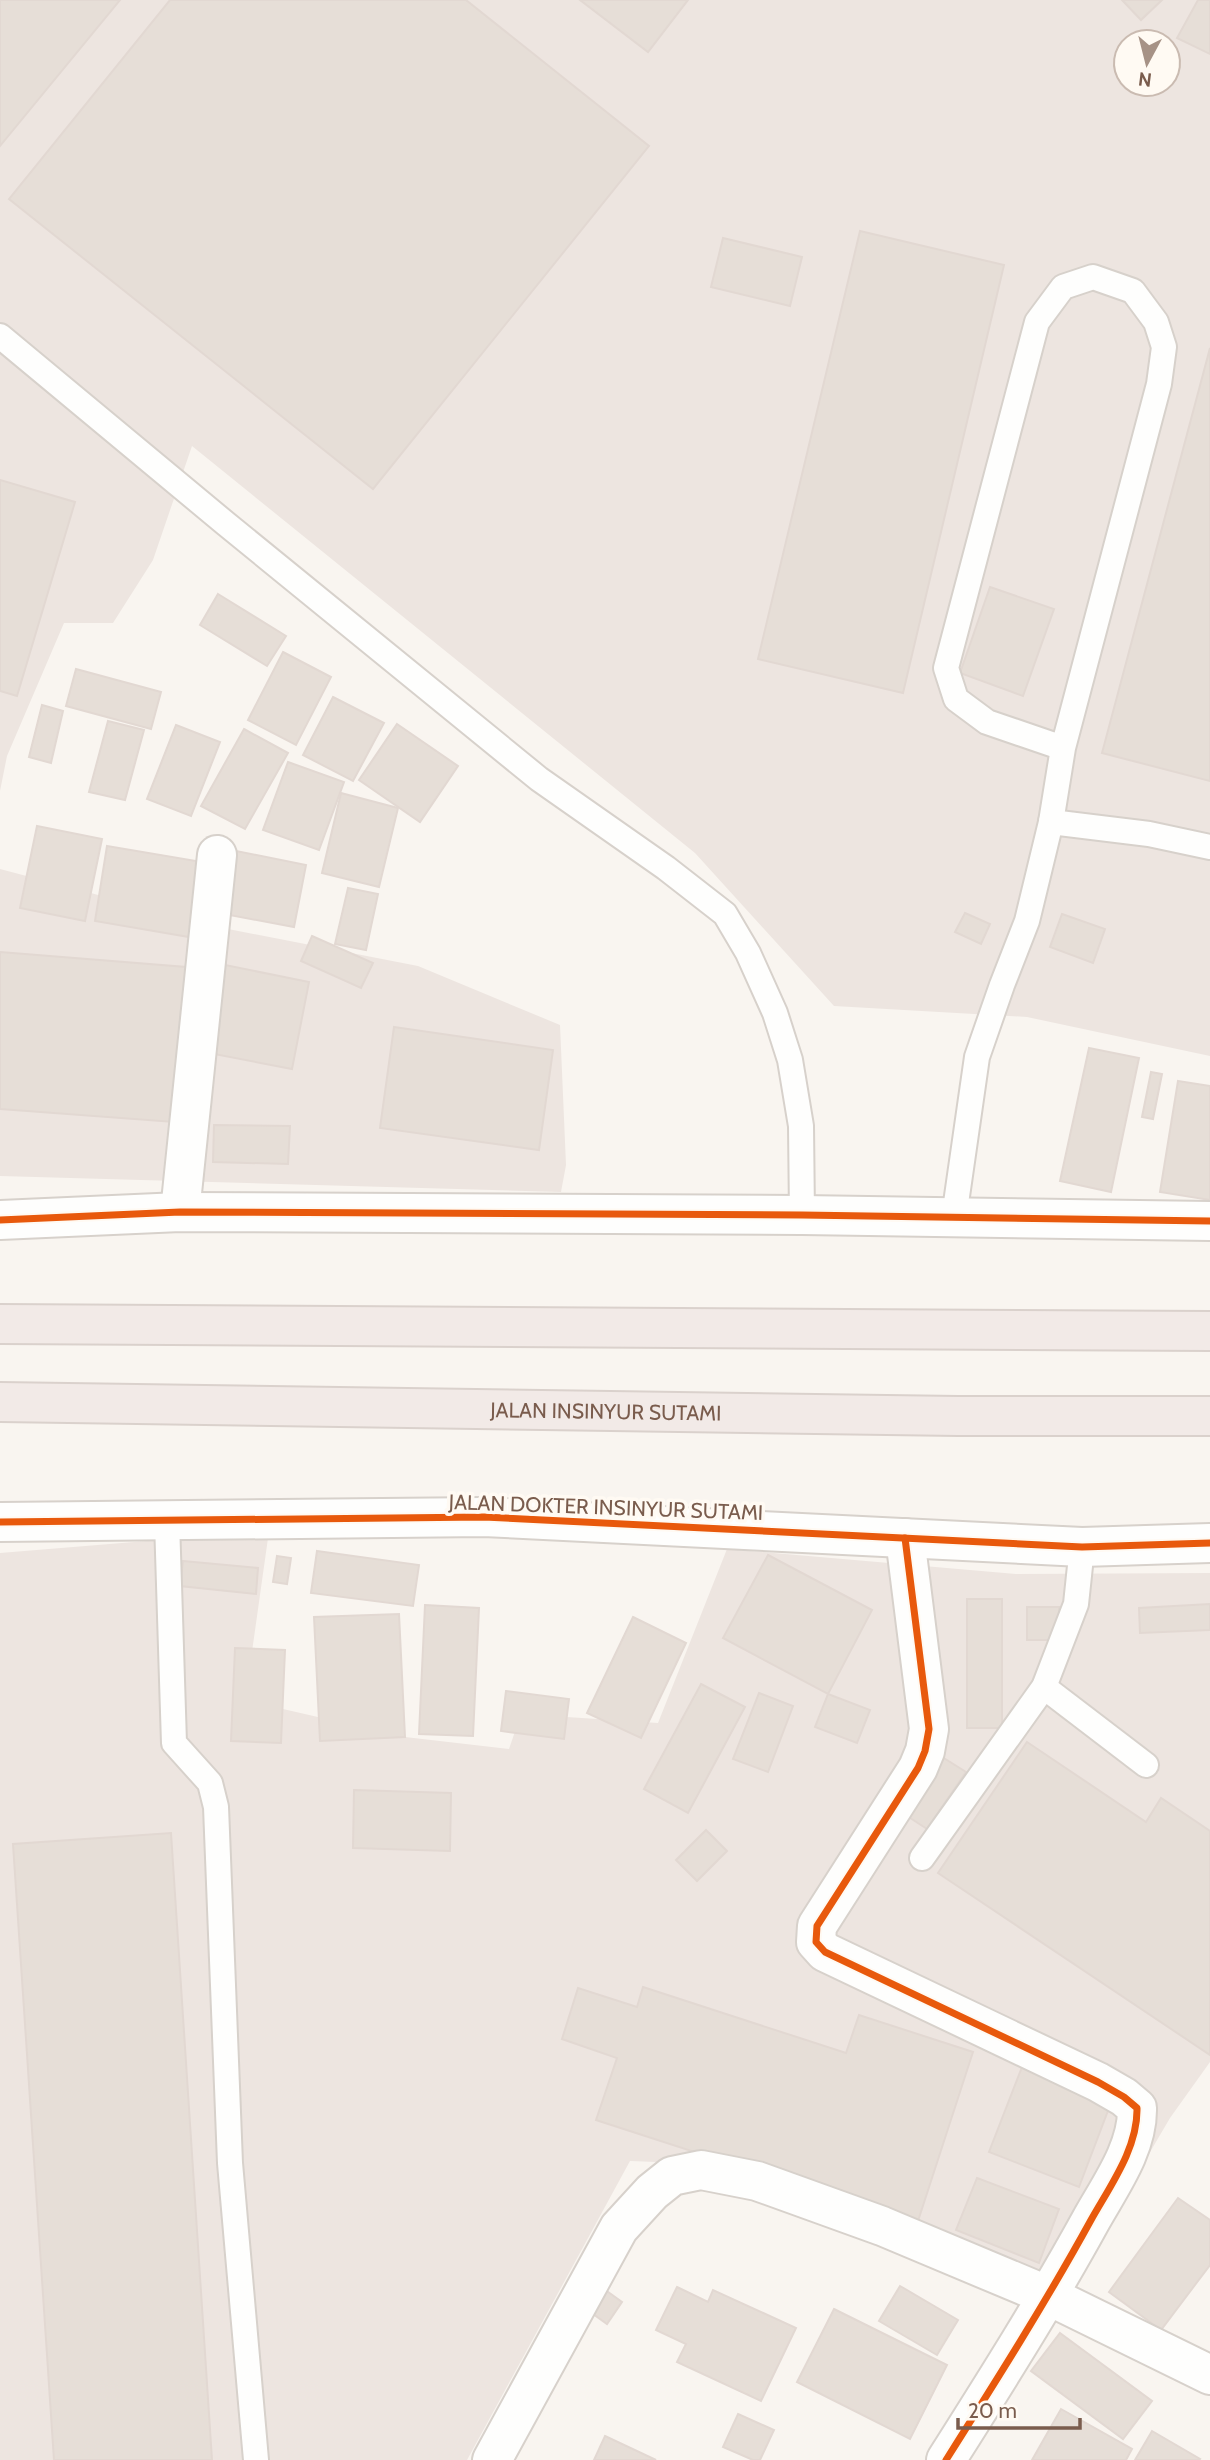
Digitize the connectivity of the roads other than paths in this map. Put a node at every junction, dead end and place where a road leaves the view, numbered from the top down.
1 (0, 336) edge
2 (1063, 748) junction
3 (1051, 822) junction
4 (1210, 847) edge
5 (217, 855) dead end
6 (180, 1212) junction
7 (802, 1215) junction
8 (954, 1217) junction
9 (0, 1220) edge
10 (1210, 1221) edge
11 (0, 1324) edge
12 (1210, 1331) edge
13 (0, 1402) edge
14 (1210, 1416) edge
15 (167, 1521) junction
16 (0, 1522) edge
17 (905, 1538) junction
18 (1210, 1543) edge
19 (1082, 1547) junction
20 (1044, 1687) junction
21 (1146, 1765) dead end
22 (922, 1858) dead end
23 (1049, 2296) junction
24 (1210, 2375) edge
25 (256, 2460) edge
26 (492, 2460) edge
27 (946, 2460) edge

1 - 7 lane
2 - 2 lane
2 - 3 lane
3 - 4 lane
3 - 8 lane
5 - 6 street
6 - 7 street
6 - 9 street
7 - 8 street
8 - 10 street
11 - 12 highway
13 - 14 highway, JALAN INSINYUR SUTAMI
15 - 16 street, JALAN DOKTER INSINYUR SUTAMI
15 - 17 street, JALAN DOKTER INSINYUR SUTAMI
15 - 25 lane
17 - 19 street, JALAN DOKTER INSINYUR SUTAMI
17 - 23 street
18 - 19 street, JALAN DOKTER INSINYUR SUTAMI
19 - 20 lane
20 - 21 lane
20 - 22 lane
23 - 24 street
23 - 26 street
23 - 27 street

